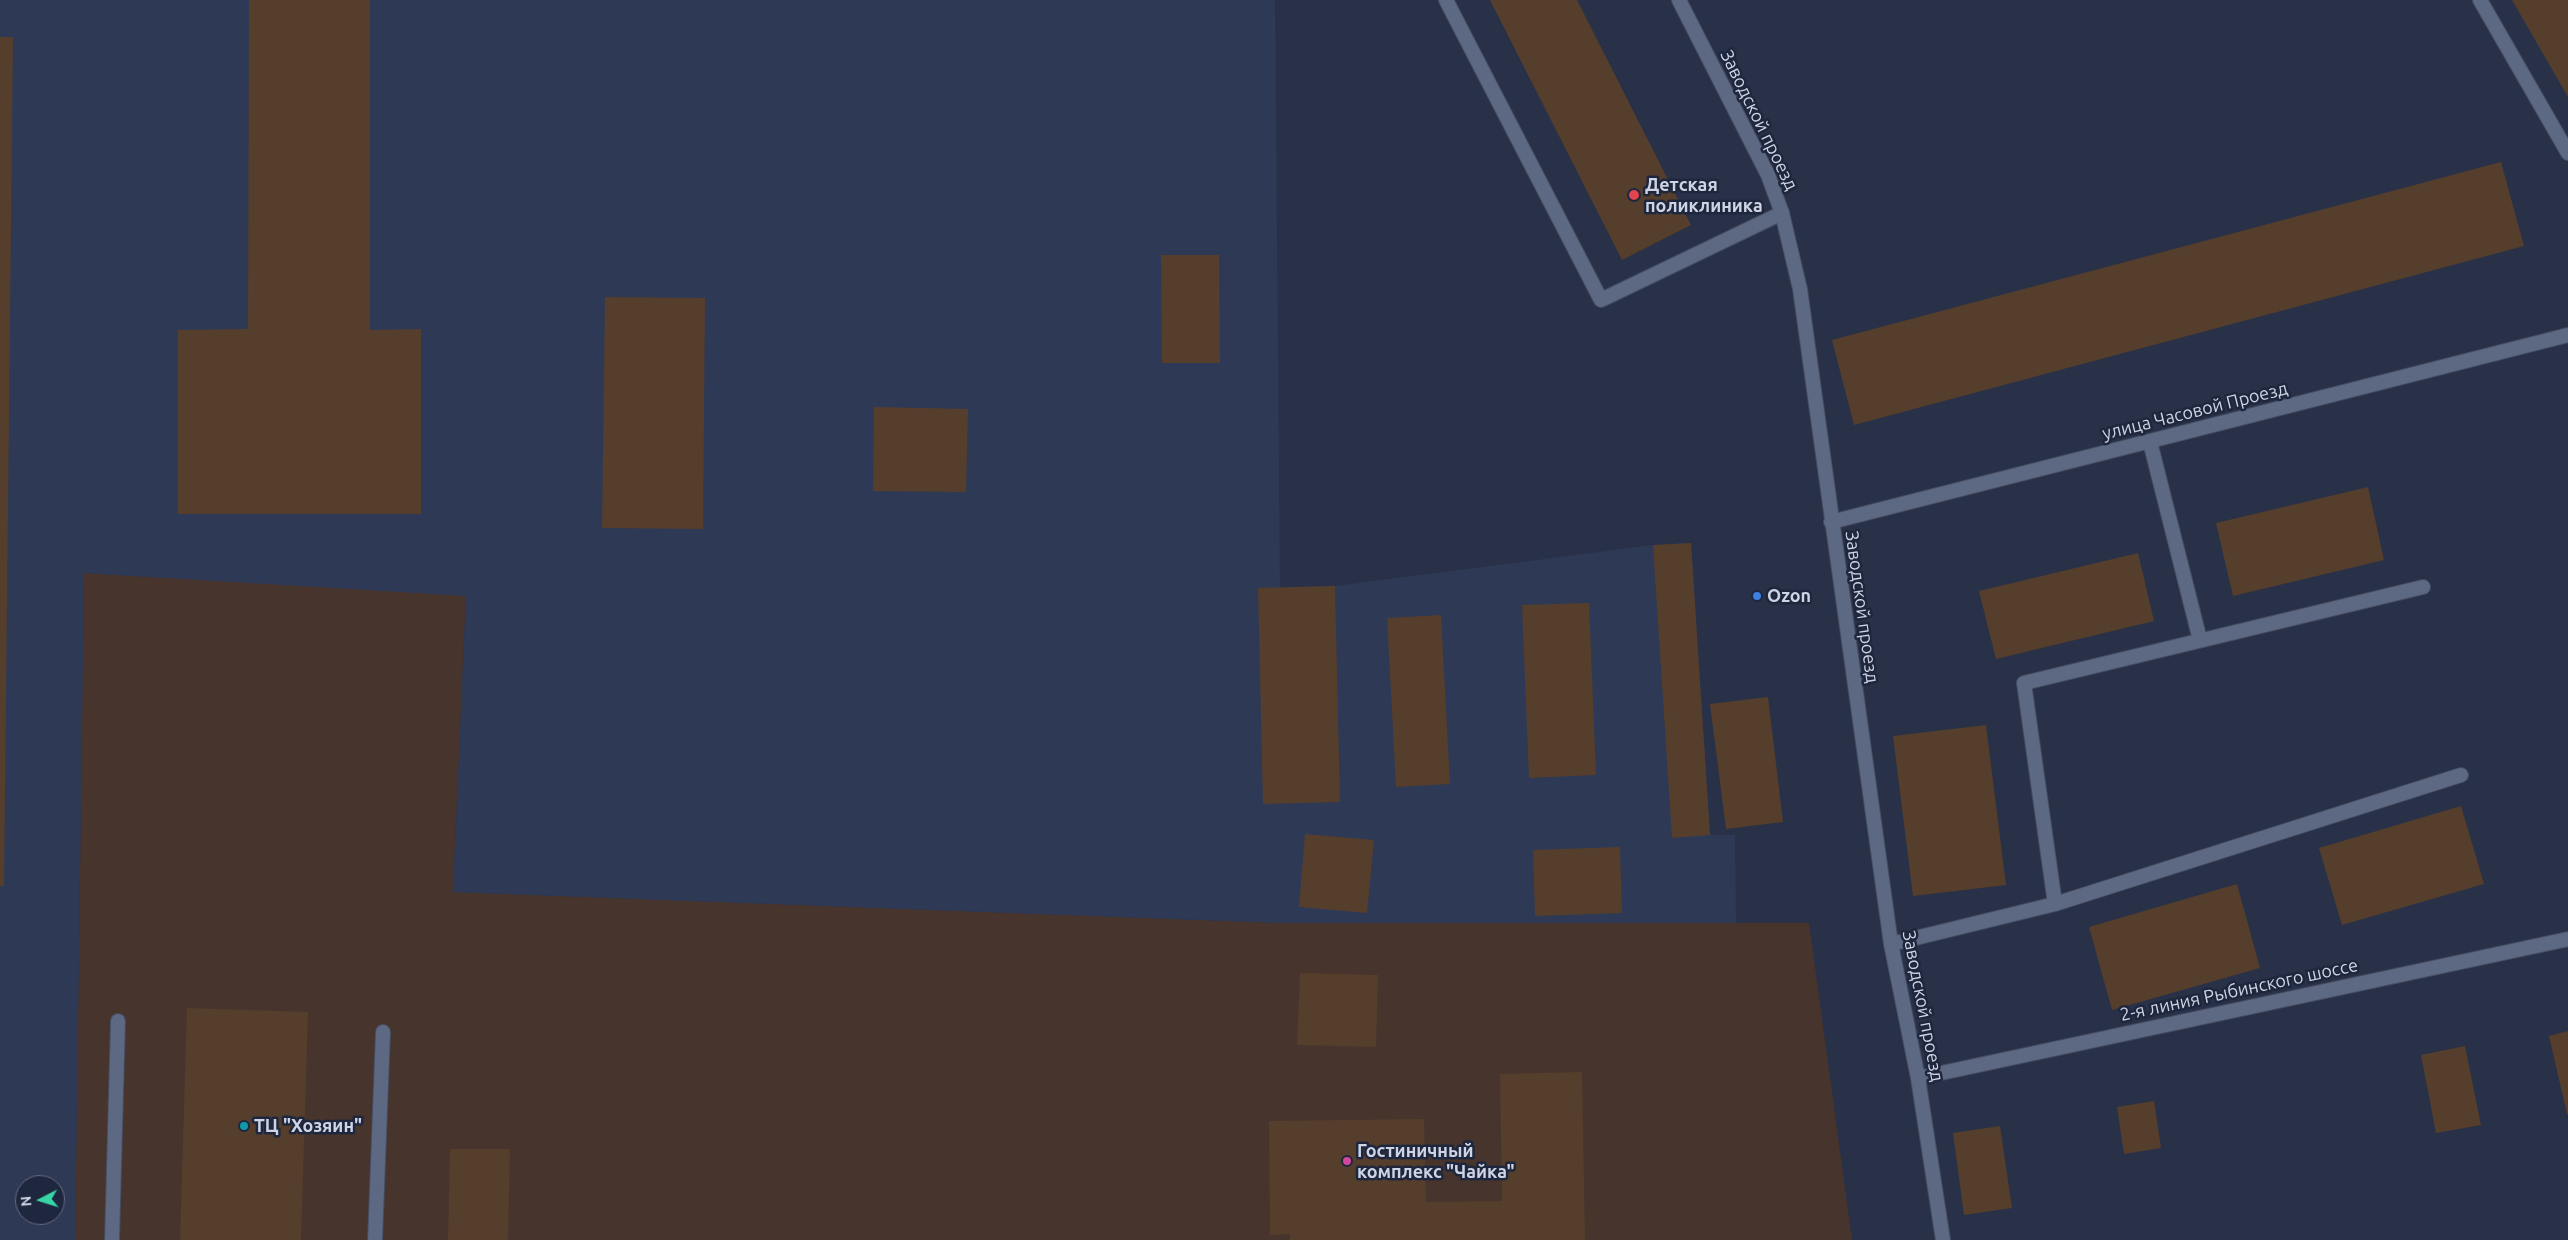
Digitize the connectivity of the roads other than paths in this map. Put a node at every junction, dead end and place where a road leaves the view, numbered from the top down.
1 (1446, 0) edge
2 (1679, 0) edge
3 (2480, 0) edge
4 (2568, 153) edge
5 (1782, 213) junction
6 (2568, 334) edge
7 (2150, 442) junction
8 (1831, 522) junction
9 (2423, 587) dead end
10 (2200, 640) junction
11 (2461, 775) dead end
12 (2056, 904) junction
13 (2568, 938) edge
14 (1891, 944) junction
15 (118, 1020) dead end
16 (383, 1032) dead end
17 (1918, 1078) junction
18 (112, 1240) edge
19 (375, 1240) edge
20 (1943, 1240) edge

1 - 5 street
2 - 5 street, Заводской проезд
3 - 4 street
5 - 8 street, Заводской проезд
6 - 7 street, улица Часовой Проезд
7 - 8 street, улица Часовой Проезд
7 - 10 street
8 - 14 street, Заводской проезд
9 - 10 street
10 - 12 street
11 - 12 street
12 - 14 street
13 - 17 street, 2-я линия Рыбинского шоссе
14 - 17 street, Заводской проезд
15 - 18 street
16 - 19 street
17 - 20 street, Заводской проезд

